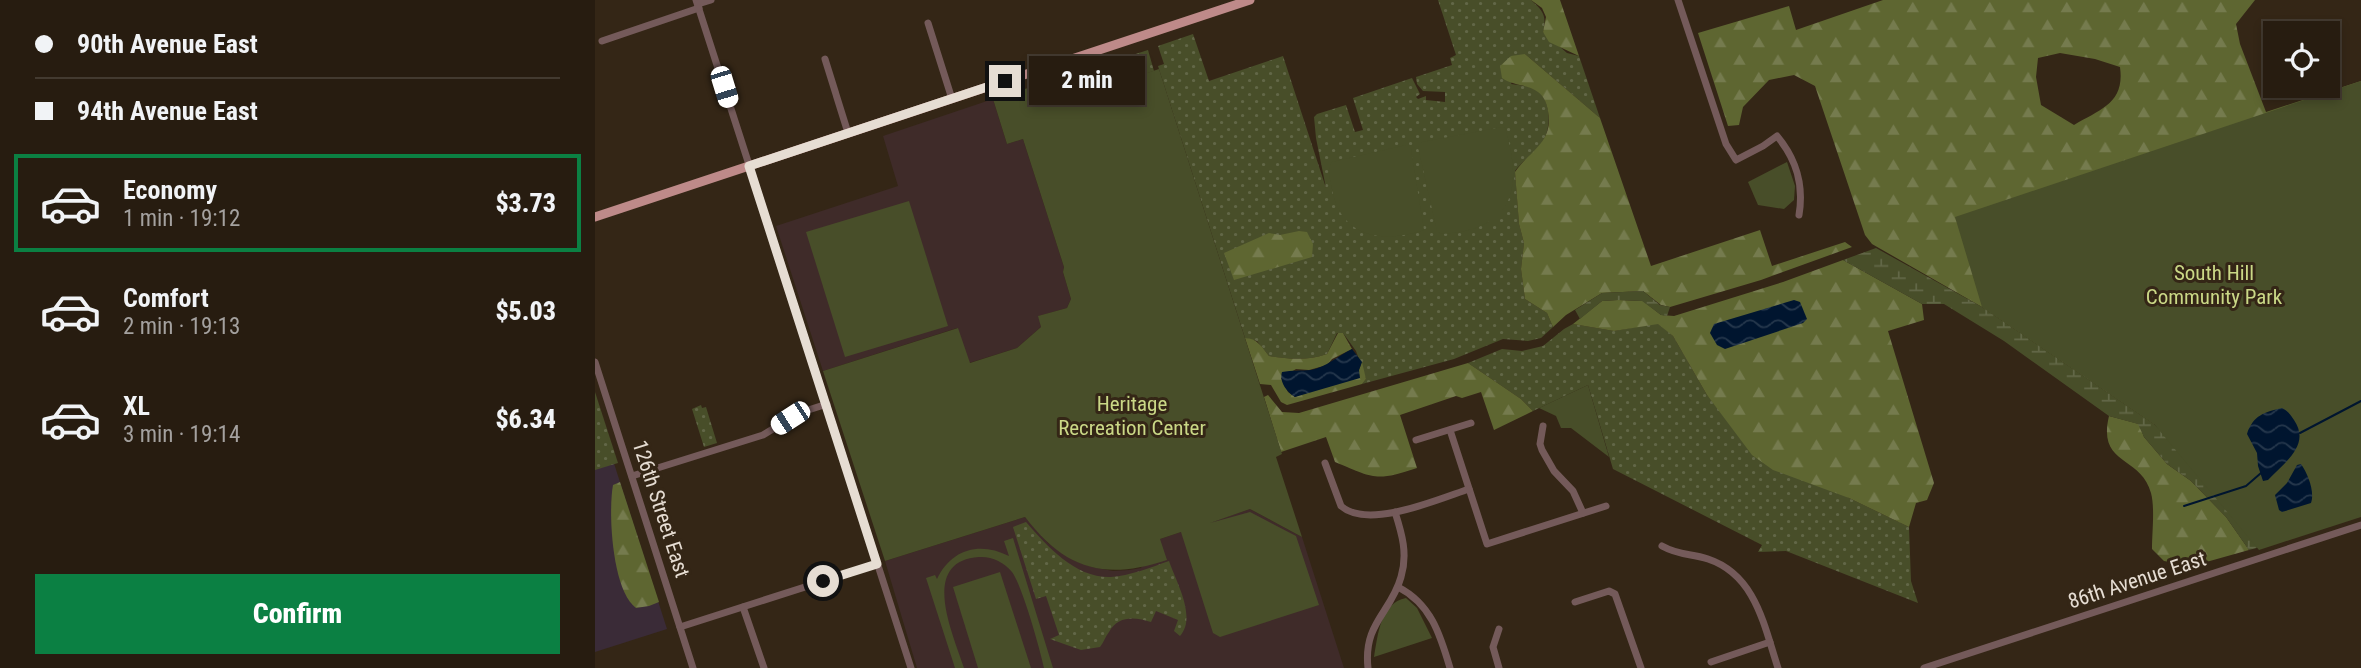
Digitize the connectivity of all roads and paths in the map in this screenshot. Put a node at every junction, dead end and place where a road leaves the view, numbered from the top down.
1 (711, 0) edge
2 (1250, 0) edge
3 (1678, 0) edge
4 (698, 4) edge
5 (928, 23) dead end
6 (602, 41) dead end
7 (825, 59) dead end
8 (952, 99) junction
9 (848, 133) junction
10 (749, 166) junction
11 (1800, 215) dead end
12 (595, 217) edge
13 (595, 362) edge
14 (827, 404) junction
15 (1471, 424) dead end
16 (1543, 426) dead end
17 (1450, 430) junction
18 (1416, 440) dead end
19 (1325, 463) dead end
20 (632, 476) junction
21 (1469, 489) junction
22 (1606, 506) dead end
23 (1395, 512) junction
24 (1583, 513) junction
25 (2361, 525) edge
26 (1662, 546) dead end
27 (877, 564) junction
28 (1398, 587) junction
29 (1575, 602) dead end
30 (743, 607) junction
31 (680, 626) junction
32 (1499, 629) dead end
33 (1770, 642) junction
34 (1711, 662) dead end
35 (1937, 666) edge
36 (693, 668) edge
37 (764, 668) edge
38 (911, 668) edge
39 (1368, 668) edge
40 (1450, 668) edge
41 (1499, 668) edge
42 (1641, 668) edge
43 (1778, 668) edge
44 (1924, 668) edge

1 - 4 street
2 - 8 main road
3 - 11 street
4 - 6 street
4 - 10 street
5 - 8 street
7 - 9 street
8 - 9 main road
9 - 10 main road
10 - 12 main road
10 - 14 street
13 - 20 street, 126th Street East
14 - 20 street
14 - 27 street
15 - 17 street
16 - 24 street
17 - 18 street
17 - 21 street
19 - 23 street
20 - 31 street, 126th Street East
21 - 23 street
21 - 24 street
22 - 24 street
23 - 28 street
25 - 35 street, 86th Avenue East
26 - 33 street
27 - 30 street
27 - 38 street
28 - 39 street
28 - 40 street
29 - 42 street
30 - 31 street
30 - 37 street
31 - 36 street, 126th Street East
32 - 41 street
33 - 34 street
33 - 43 street
35 - 44 street, 86th Avenue East

